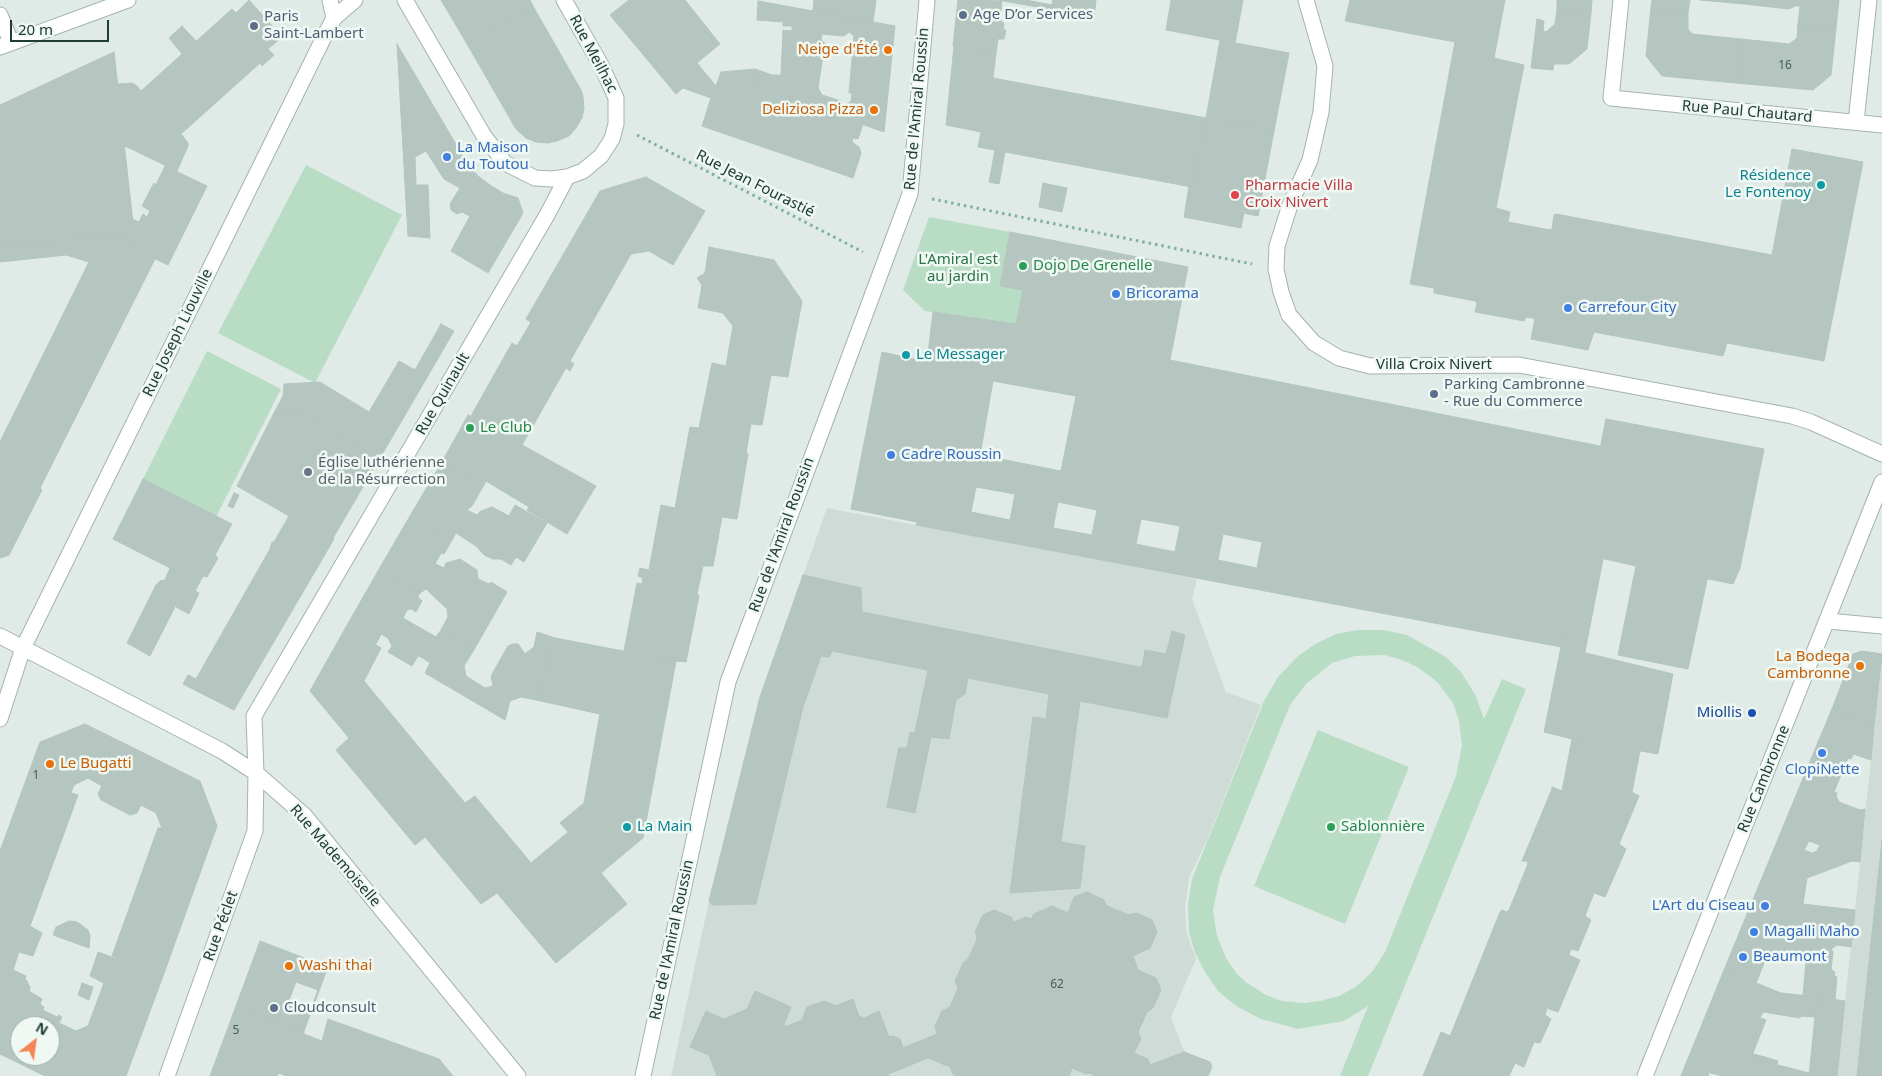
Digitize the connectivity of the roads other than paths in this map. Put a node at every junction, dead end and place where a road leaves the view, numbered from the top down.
1 (128, 0) edge
2 (330, 0) edge
3 (355, 0) edge
4 (404, 0) edge
5 (564, 0) edge
6 (927, 0) edge
7 (1306, 0) edge
8 (1622, 0) edge
9 (1869, 0) edge
10 (0, 15) edge
11 (334, 18) junction
12 (5, 44) edge
13 (1856, 122) junction
14 (1882, 125) edge
15 (567, 177) junction
16 (1882, 454) edge
17 (1882, 482) edge
18 (1828, 621) junction
19 (1882, 626) edge
20 (0, 636) edge
21 (23, 648) junction
22 (0, 719) edge
23 (256, 773) junction
24 (167, 1076) edge
25 (518, 1076) edge
26 (643, 1076) edge
27 (1645, 1076) edge

1 - 12 street
2 - 11 street
3 - 11 street, Rue Joseph Liouville
4 - 15 street
5 - 15 street, Rue Meilhac
6 - 26 street, Rue de l'Amiral Roussin
7 - 16 street, Villa Croix Nivert
8 - 13 street, Rue Paul Chautard
9 - 13 street
10 - 12 street
11 - 21 street, Rue Joseph Liouville
13 - 14 street, Rue Paul Chautard
15 - 23 street, Rue Quinault
17 - 18 street, Rue Cambronne
18 - 19 street
18 - 27 street, Rue Cambronne
20 - 21 street, Rue Mademoiselle
21 - 22 street, Rue Joseph Liouville
21 - 23 street, Rue Mademoiselle
23 - 24 street, Rue Péclet
23 - 25 street, Rue Mademoiselle

